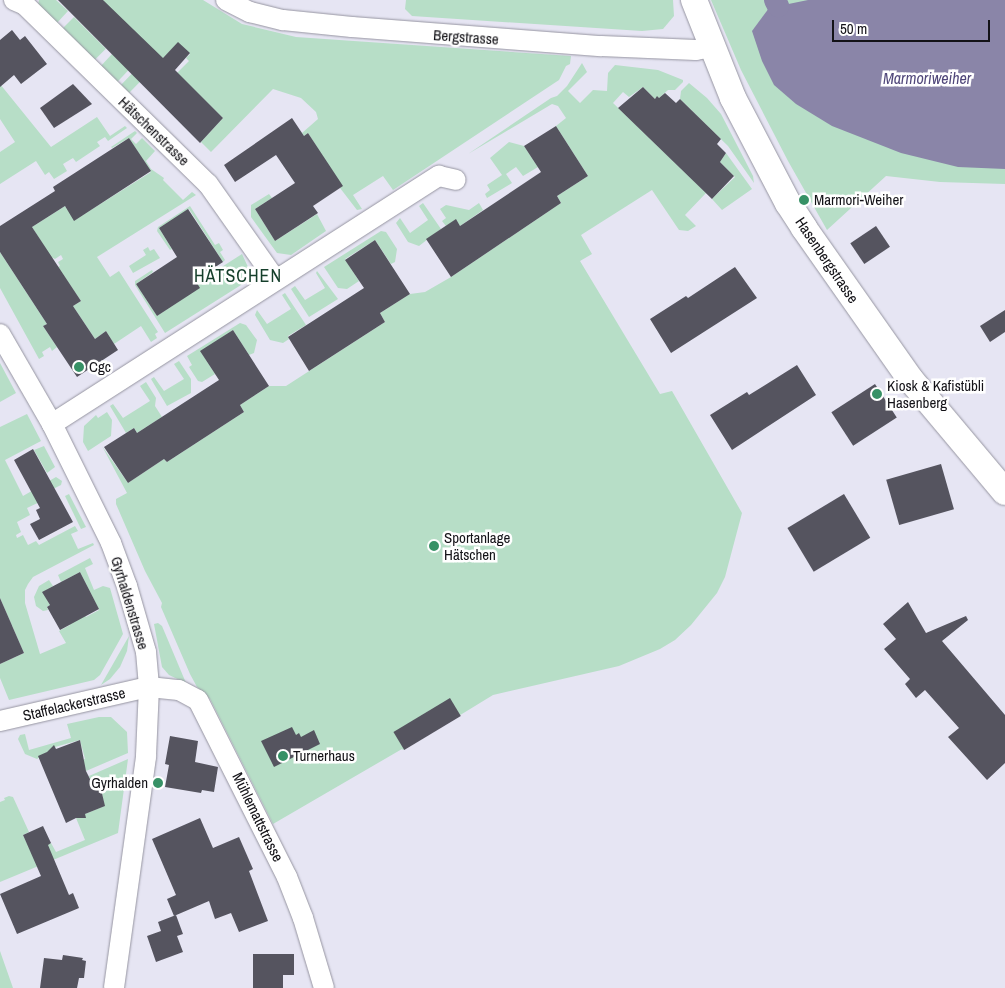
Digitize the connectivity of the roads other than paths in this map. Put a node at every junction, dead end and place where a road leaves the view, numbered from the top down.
1 (14, 0) edge
2 (226, 0) edge
3 (694, 0) edge
4 (712, 47) junction
5 (456, 180) dead end
6 (275, 279) junction
7 (0, 334) edge
8 (52, 424) junction
9 (1005, 492) edge
10 (149, 687) junction
11 (0, 721) edge
12 (114, 988) edge
13 (324, 988) edge

1 - 6 street, Hätschenstrasse
2 - 4 street, Bergstrasse
3 - 4 street, Hasenbergstrasse
4 - 9 street, Hasenbergstrasse
5 - 6 street
6 - 8 street
7 - 8 street, Gyrhaldenstrasse
8 - 10 street, Gyrhaldenstrasse
10 - 11 street, Staffelackerstrasse
10 - 12 street, Gyrhaldenstrasse
10 - 13 street, Mühlemattstrasse

